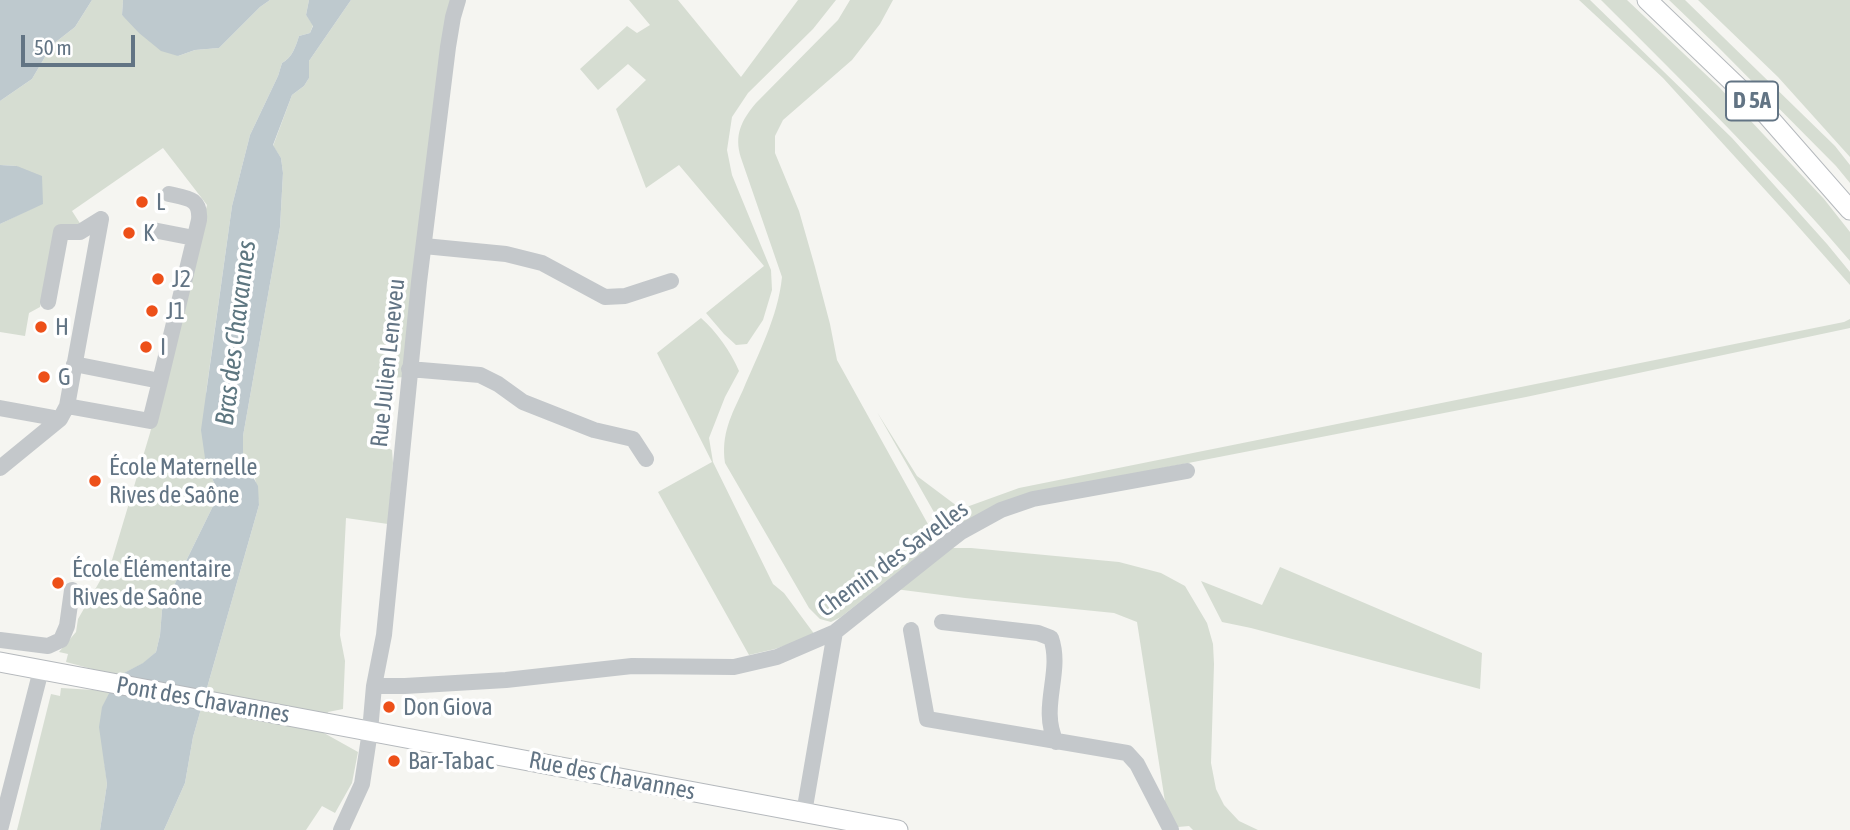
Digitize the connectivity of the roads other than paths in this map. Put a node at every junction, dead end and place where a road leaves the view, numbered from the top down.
1 (458, 0) edge
2 (1647, 0) edge
3 (169, 194) dead end
4 (1850, 210) edge
5 (153, 230) dead end
6 (194, 238) junction
7 (424, 246) junction
8 (671, 281) dead end
9 (48, 302) dead end
10 (74, 364) junction
11 (410, 369) junction
12 (160, 381) junction
13 (0, 408) edge
14 (63, 413) junction
15 (646, 459) dead end
16 (0, 468) edge
17 (1187, 471) dead end
18 (72, 590) dead end
19 (942, 622) dead end
20 (911, 630) dead end
21 (835, 632) junction
22 (0, 640) edge
23 (0, 662) edge
24 (41, 670) junction
25 (374, 686) junction
26 (326, 722) joint
27 (370, 732) junction
28 (1056, 742) junction
29 (6, 787) edge
30 (804, 813) junction
31 (1, 830) edge
32 (341, 830) edge
33 (898, 830) edge
34 (1171, 830) edge

1 - 7 street, Rue Julien Leneveu
2 - 4 main road, D 5A
3 - 6 street
5 - 6 street
6 - 12 street
7 - 8 street
7 - 11 street, Rue Julien Leneveu
9 - 10 street
10 - 12 street
10 - 14 street
11 - 15 street
11 - 25 street, Rue Julien Leneveu
12 - 14 street
13 - 14 street
14 - 16 street
17 - 21 street, Chemin des Savelles
18 - 22 street
19 - 28 street
20 - 28 street
21 - 25 street, Chemin des Savelles
21 - 30 street
23 - 24 main road, Pont des Chavannes
24 - 26 main road, Pont des Chavannes
24 - 29 street
25 - 27 street, Rue Julien Leneveu
26 - 27 main road, Rue des Chavannes
27 - 30 main road, Rue des Chavannes
27 - 32 street, Rue Julien Leneveu
28 - 34 street
29 - 31 street
30 - 33 main road, Rue des Chavannes

